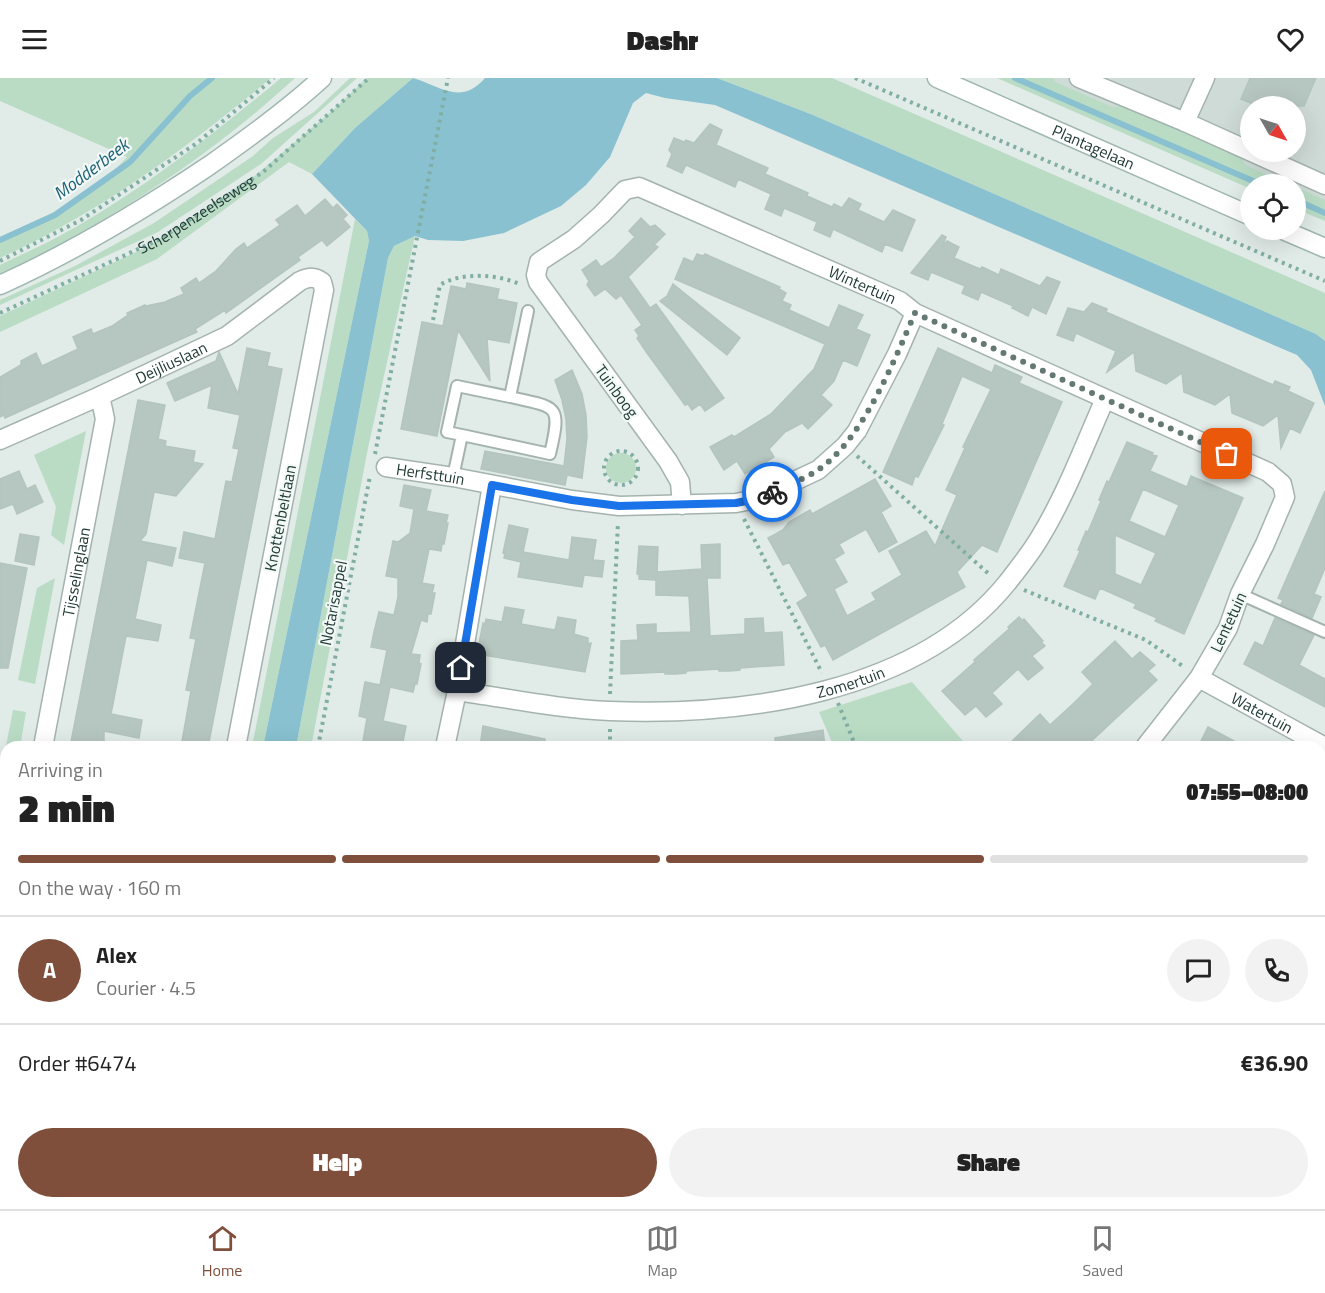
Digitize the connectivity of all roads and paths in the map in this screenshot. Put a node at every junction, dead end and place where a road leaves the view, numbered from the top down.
1 (274, 78) edge
2 (322, 78) edge
3 (369, 78) edge
4 (448, 78) edge
5 (855, 78) edge
6 (937, 78) edge
7 (1079, 78) edge
8 (1205, 78) edge
9 (1185, 122) junction
10 (1325, 185) edge
11 (1240, 211) edge
12 (1306, 240) edge
13 (1325, 248) edge
14 (0, 261) edge
15 (1325, 281) edge
16 (538, 282) joint
17 (0, 285) edge
18 (324, 290) joint
19 (528, 311) joint
20 (0, 313) edge
21 (915, 313) junction
22 (433, 320) dead end
23 (99, 396) junction
24 (510, 397) junction
25 (1105, 399) junction
26 (462, 435) junction
27 (0, 440) edge
28 (856, 456) dead end
29 (379, 466) junction
30 (453, 477) junction
31 (1282, 484) joint
32 (492, 485) junction
33 (620, 486) junction
34 (682, 505) junction
35 (619, 506) junction
36 (744, 518) dead end
37 (1005, 585) junction
38 (1240, 594) junction
39 (1325, 632) edge
40 (1203, 672) junction
41 (831, 689) junction
42 (457, 691) junction
43 (609, 711) junction
44 (44, 741) edge
45 (237, 741) edge
46 (319, 741) edge
47 (446, 741) edge
48 (853, 741) edge
49 (1150, 741) edge
50 (1315, 741) edge

1 - 14 path
2 - 17 street, Scherpenzeelseweg
3 - 20 path, Scherpenzeelseweg
4 - 29 path, Notarisappel
5 - 15 path
6 - 11 street, Plantagelaan
7 - 9 street
8 - 9 street
9 - 10 street
12 - 13 street
16 - 21 street, Wintertuin
16 - 34 street, Tuinboog
18 - 23 street, Deijliuslaan
18 - 45 street, Knottenbeltlaan
19 - 22 path
19 - 24 lane
21 - 25 street, Wintertuin
21 - 34 street, Herfsttuin
23 - 27 street, Deijliuslaan
23 - 44 street, Tijsselinglaan
24 - 26 lane
24 - 26 lane
25 - 31 street, Wintertuin
25 - 37 street, Zomertuin
26 - 30 lane
28 - 37 path
29 - 30 street, Herfsttuin
29 - 46 path, Notarisappel
30 - 32 street, Herfsttuin
31 - 38 street, Lentetuin
32 - 35 street, Herfsttuin
32 - 42 street
33 - 33 path
33 - 35 path
34 - 35 street, Herfsttuin
35 - 43 path
36 - 41 path
37 - 40 path
37 - 41 street, Zomertuin
38 - 39 lane
38 - 40 street, Lentetuin
40 - 49 street, Lentetuin
40 - 50 street, Watertuin
41 - 43 street, Zomertuin
41 - 48 path
42 - 43 street, Zomertuin
42 - 47 street

